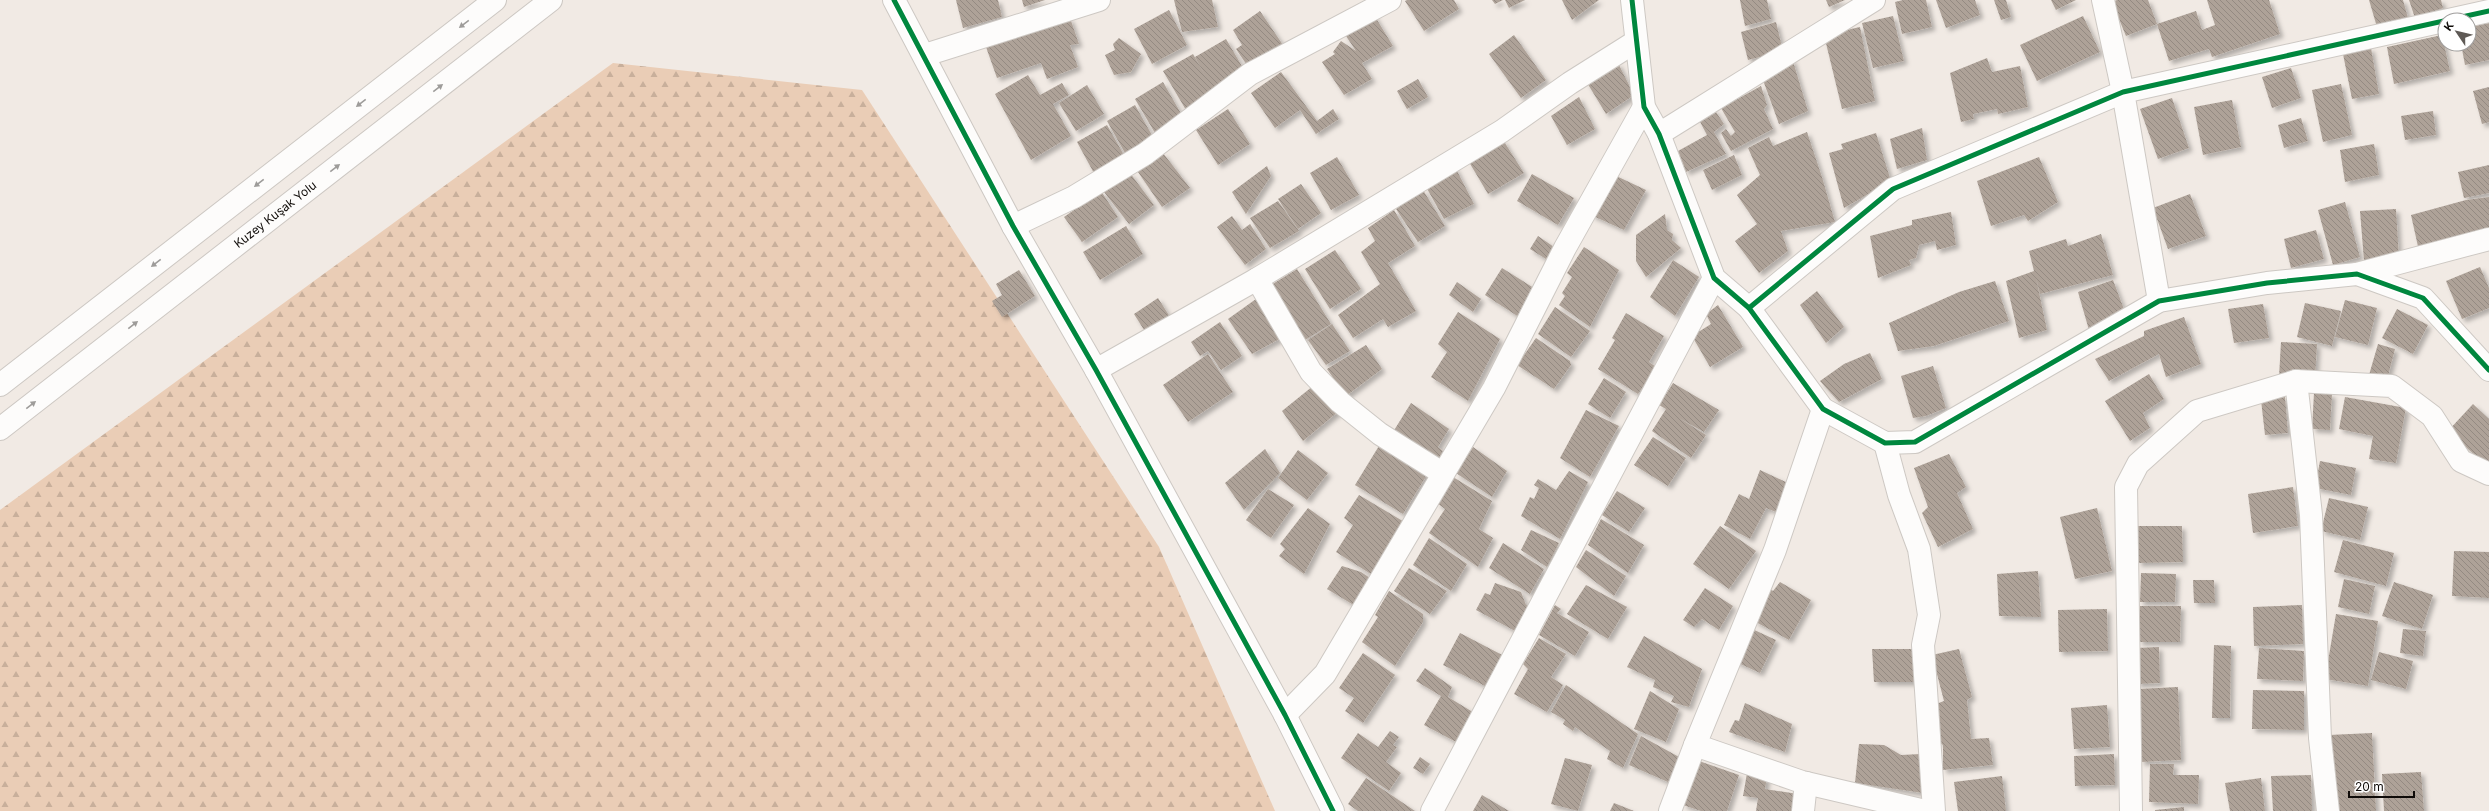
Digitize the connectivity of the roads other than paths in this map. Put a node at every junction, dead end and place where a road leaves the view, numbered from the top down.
1 (495, 0) edge
2 (551, 0) edge
3 (894, 0) edge
4 (1099, 0) edge
5 (1390, 0) edge
6 (1632, 0) edge
7 (2103, 0) edge
8 (1872, 1) edge
9 (2489, 10) edge
10 (1635, 42) junction
11 (925, 55) junction
12 (2124, 92) junction
13 (1644, 107) junction
14 (1659, 134) junction
15 (1013, 226) junction
16 (2489, 239) edge
17 (2357, 274) junction
18 (1714, 278) junction
19 (1257, 279) junction
20 (2159, 301) junction
21 (1749, 308) junction
22 (1096, 370) junction
23 (2489, 370) edge
24 (2296, 381) junction
25 (0, 385) edge
26 (1823, 409) junction
27 (0, 429) edge
28 (1885, 443) junction
29 (1442, 473) junction
30 (2489, 474) edge
31 (1285, 715) junction
32 (1695, 745) junction
33 (1806, 783) junction
34 (1333, 811) edge
35 (1432, 811) edge
36 (1670, 811) edge
37 (1803, 811) edge
38 (1925, 811) edge
39 (1934, 811) edge
40 (2131, 811) edge
41 (2328, 811) edge

1 -> 25 street
27 -> 2 street, Kuzey Kuşak Yolu
3 - 11 street
4 - 11 street
5 - 15 street
6 - 10 street
7 - 12 street
8 - 14 street
9 - 12 street
10 - 13 street
10 - 19 street
11 - 15 street
12 - 20 street
12 - 21 street
13 - 14 street
13 - 29 street
14 - 18 street
15 - 22 street
16 - 17 street
17 - 20 street
17 - 23 street
18 - 21 street
18 - 35 street
19 - 22 street
19 - 29 street
20 - 28 street
21 - 26 street
22 - 31 street
24 - 30 street
24 - 40 street
24 - 41 street
26 - 28 street
26 - 32 street
28 - 39 street
29 - 31 street
31 - 34 street
32 - 33 street
32 - 36 street
33 - 37 street
33 - 38 street

